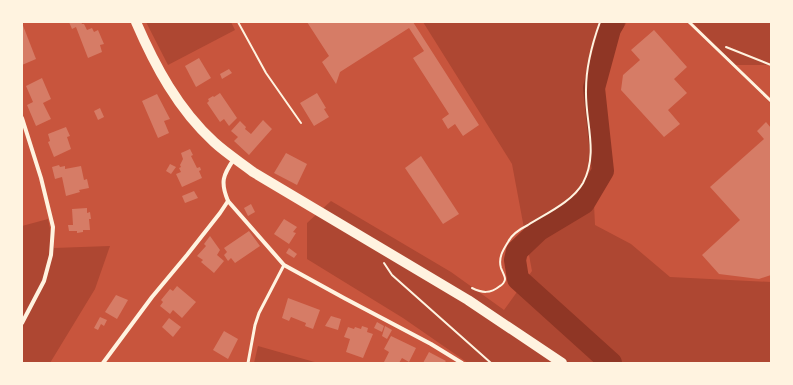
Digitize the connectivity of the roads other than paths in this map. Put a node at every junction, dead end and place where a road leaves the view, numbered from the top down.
1 (136, 22) edge
2 (689, 22) edge
3 (771, 102) edge
4 (22, 118) edge
5 (234, 158) junction
6 (228, 200) junction
7 (284, 265) junction
8 (22, 323) edge
9 (103, 363) edge
10 (248, 363) edge
11 (462, 363) edge
12 (562, 363) edge

1 - 5 main road
2 - 3 lane
4 - 8 street
5 - 6 street
5 - 12 main road
6 - 7 street
6 - 9 street
7 - 10 lane
7 - 11 street

